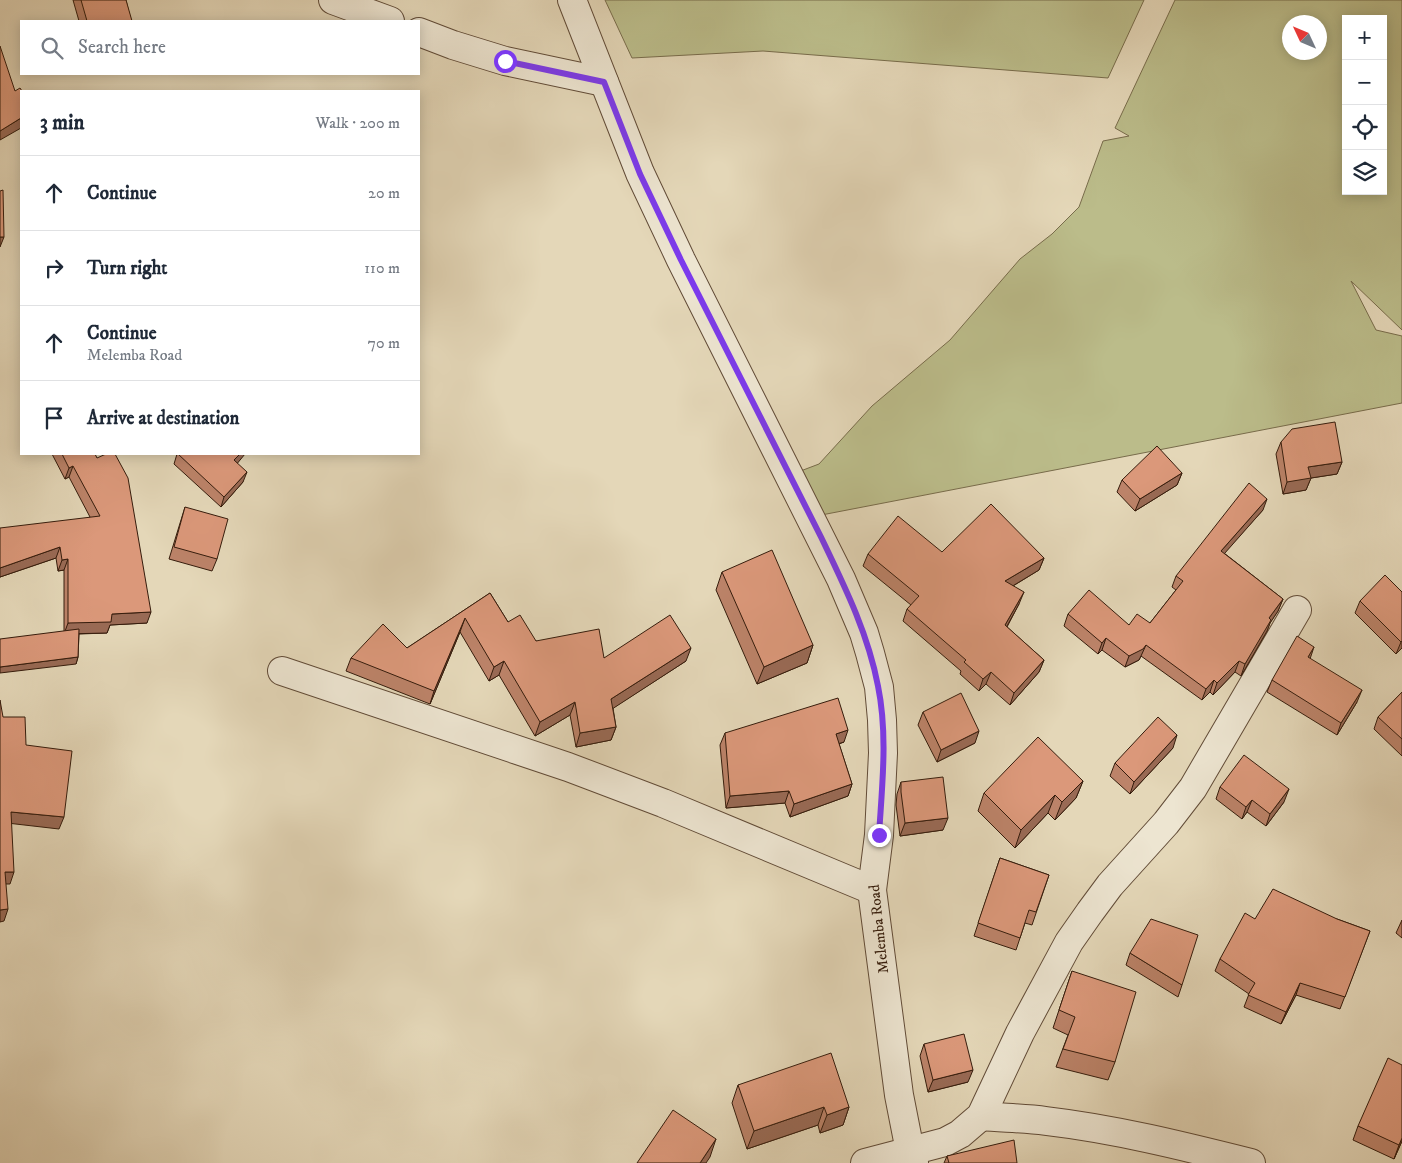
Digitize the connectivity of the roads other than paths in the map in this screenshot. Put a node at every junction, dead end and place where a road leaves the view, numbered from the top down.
1 (333, 0) edge
2 (572, 0) edge
3 (387, 20) edge
4 (420, 32) edge
5 (604, 82) junction
6 (1297, 610) dead end
7 (282, 671) dead end
8 (872, 890) junction
9 (981, 1116) junction
10 (912, 1157) edge
11 (865, 1163) edge
12 (1250, 1163) edge

1 - 3 street
2 - 5 street, Melemba Road
4 - 5 street
5 - 8 street, Melemba Road
6 - 9 street
7 - 8 street
8 - 10 street, Melemba Road
9 - 10 street
9 - 12 street
10 - 11 street

